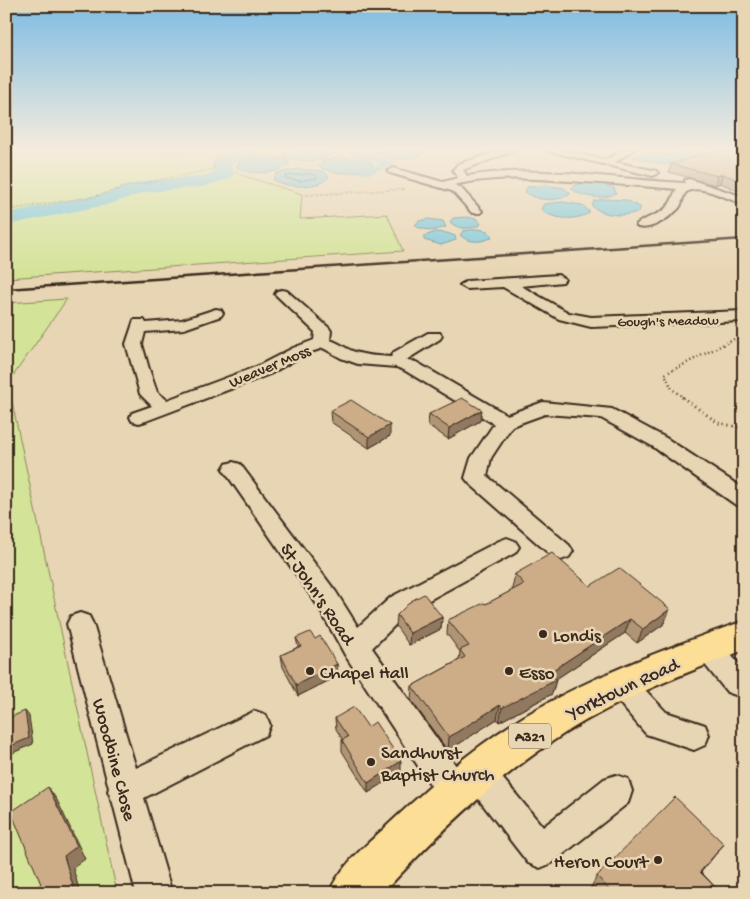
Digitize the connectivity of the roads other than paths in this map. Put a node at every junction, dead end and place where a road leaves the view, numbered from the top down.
1 (459, 192) edge
2 (681, 192) edge
3 (711, 192) edge
4 (727, 192) edge
5 (724, 193) junction
6 (744, 201) edge
7 (476, 211) dead end
8 (642, 225) dead end
9 (558, 279) dead end
10 (506, 283) junction
11 (467, 285) dead end
12 (282, 294) dead end
13 (216, 313) dead end
14 (744, 316) edge
15 (434, 336) dead end
16 (322, 343) junction
17 (397, 362) junction
18 (164, 407) junction
19 (139, 418) dead end
20 (505, 422) junction
21 (233, 469) dead end
22 (744, 500) edge
23 (507, 547) dead end
24 (561, 551) dead end
25 (80, 624) dead end
26 (744, 635) edge
27 (355, 647) junction
28 (708, 648) junction
29 (622, 685) junction
30 (744, 685) edge
31 (255, 725) dead end
32 (694, 735) dead end
33 (467, 783) junction
34 (124, 791) junction
35 (616, 792) dead end
36 (154, 893) edge
37 (352, 893) edge

1 - 7 street
2 - 8 street
3 - 5 street
4 - 5 street
5 - 6 street
9 - 10 street
10 - 11 street
10 - 14 street, Gough's Meadow
12 - 16 street
13 - 18 street
15 - 17 street
16 - 17 street, Weaver Moss
16 - 18 street, Weaver Moss
17 - 20 street, Weaver Moss
18 - 19 street, Weaver Moss
20 - 22 street
20 - 24 street
21 - 27 street, St John's Road
23 - 27 street
25 - 34 street, Woodbine Close
26 - 28 main road, Yorktown Road / A321
27 - 33 street, St John's Road
28 - 29 main road, Yorktown Road / A321
28 - 30 street
29 - 32 street
29 - 33 main road, Yorktown Road / A321
31 - 34 street
33 - 35 street
33 - 37 main road, Yorktown Road / A321
34 - 36 street, Woodbine Close

